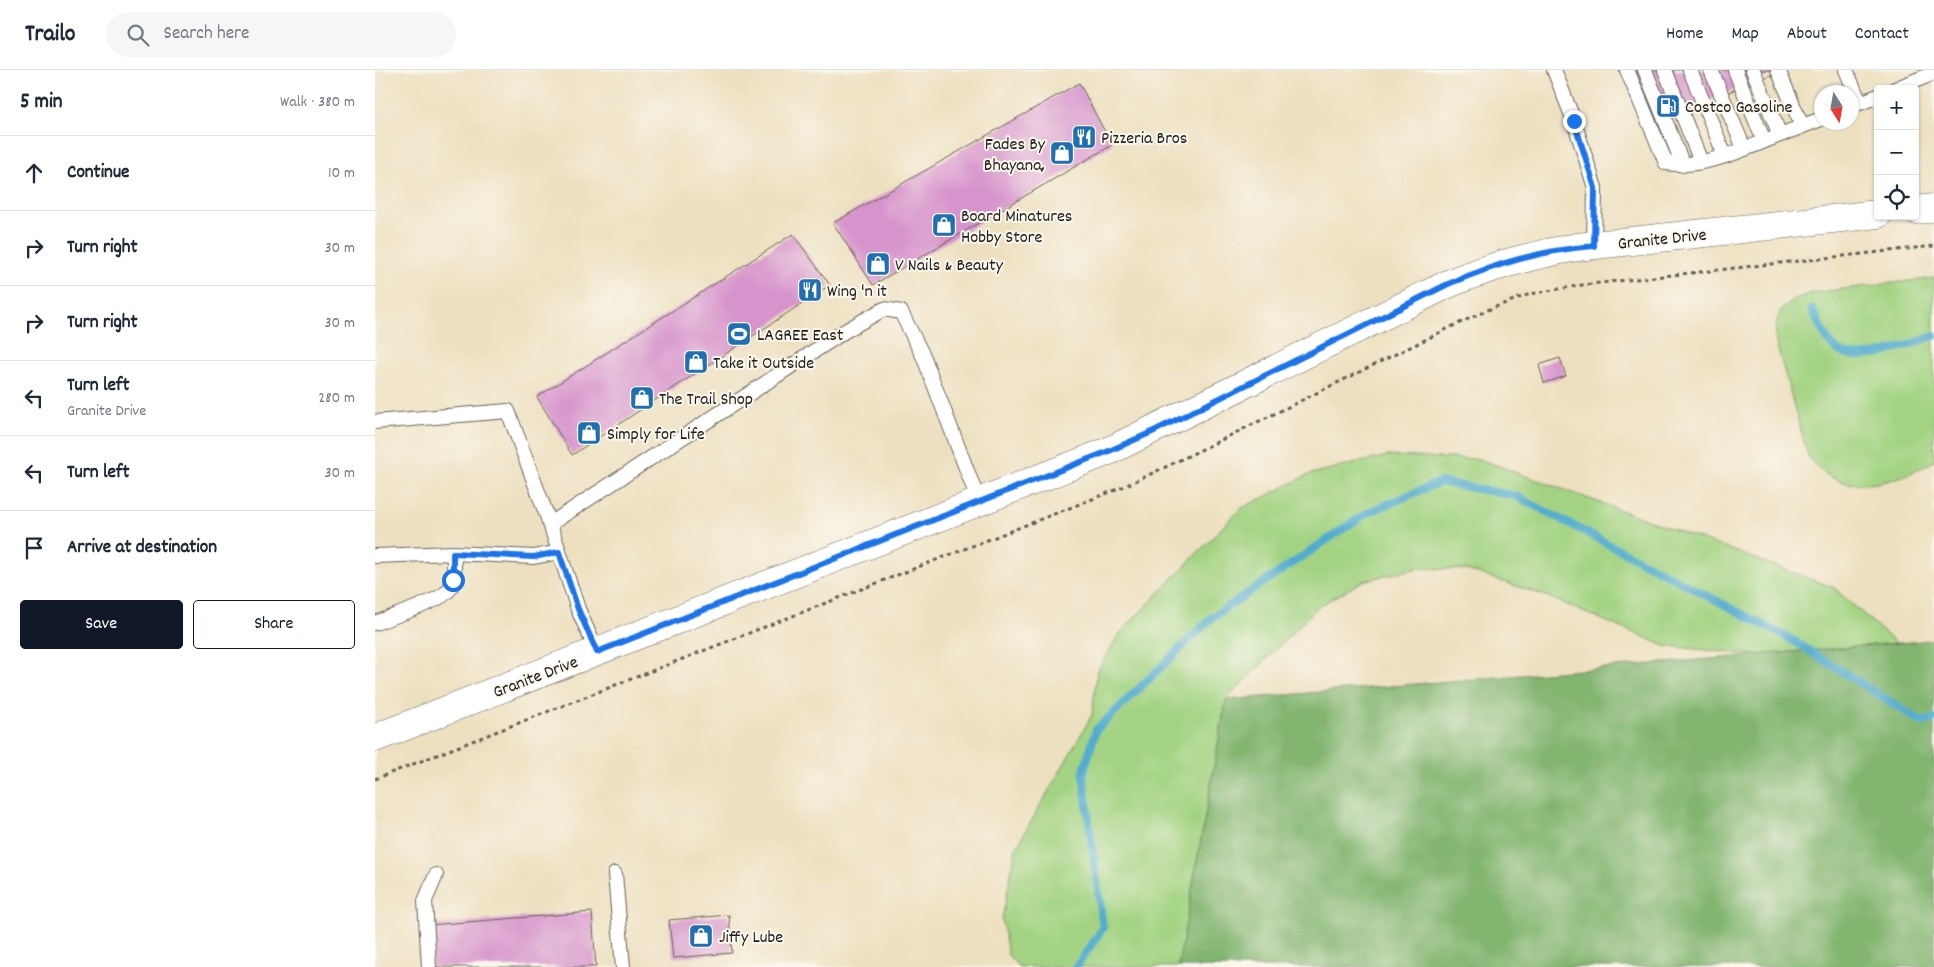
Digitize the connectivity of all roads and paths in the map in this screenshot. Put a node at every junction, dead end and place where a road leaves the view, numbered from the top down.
1 (1554, 70) edge
2 (1627, 70) edge
3 (1645, 70) edge
4 (1665, 70) edge
5 (1690, 70) edge
6 (1711, 70) edge
7 (1735, 70) edge
8 (1753, 70) edge
9 (1778, 70) edge
10 (1846, 70) edge
11 (1934, 73) edge
12 (1850, 85) edge
13 (1905, 85) edge
14 (1874, 98) edge
15 (1859, 104) edge
16 (1814, 122) edge
17 (1802, 126) junction
18 (1780, 135) junction
19 (1764, 141) junction
20 (1744, 148) junction
21 (1725, 156) junction
22 (1701, 162) junction
23 (1683, 165) junction
24 (1934, 208) edge
25 (1919, 210) edge
26 (1874, 214) edge
27 (1594, 246) junction
28 (1934, 246) edge
29 (375, 422) edge
30 (979, 502) junction
31 (550, 524) junction
32 (559, 552) junction
33 (453, 553) junction
34 (375, 556) edge
35 (375, 623) edge
36 (597, 652) junction
37 (375, 738) edge
38 (375, 779) edge
39 (615, 874) dead end
40 (435, 875) dead end
41 (429, 967) edge
42 (623, 967) edge

1 - 27 lane
2 - 23 lane
3 - 23 lane
4 - 22 lane
5 - 21 lane
6 - 20 lane
7 - 19 lane
8 - 18 lane
9 - 17 lane
10 - 12 lane
11 - 13 lane
14 - 15 lane
16 - 17 lane
17 - 18 lane
18 - 19 lane
19 - 20 lane
20 - 21 lane
21 - 22 lane
22 - 23 lane
24 - 25 street
26 - 27 street, Granite Drive
27 - 30 street, Granite Drive
28 - 38 path
29 - 31 lane
30 - 31 lane
30 - 36 street, Granite Drive
31 - 32 lane
32 - 33 lane
32 - 36 lane
33 - 34 lane
33 - 35 lane
36 - 37 street, Granite Drive
39 - 42 lane
40 - 41 lane

